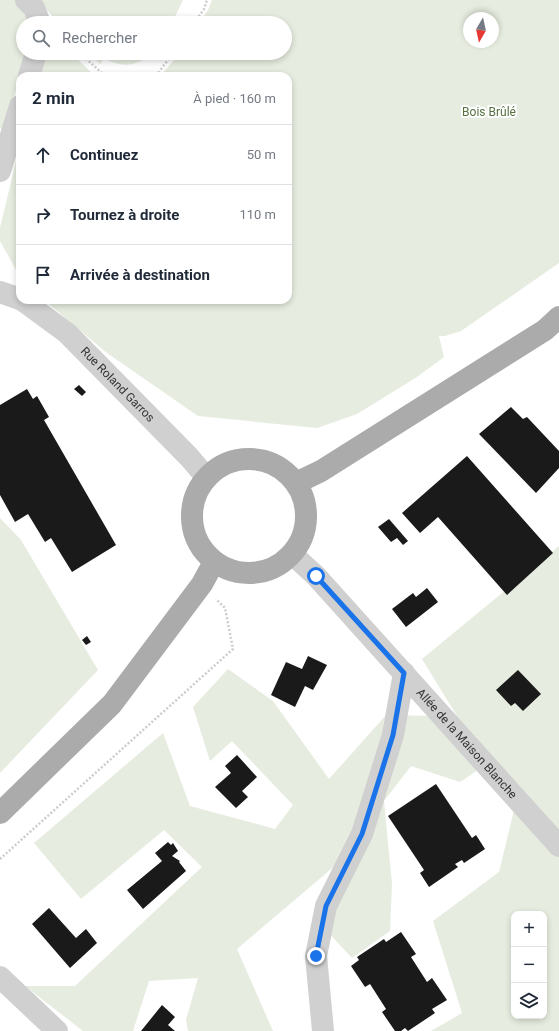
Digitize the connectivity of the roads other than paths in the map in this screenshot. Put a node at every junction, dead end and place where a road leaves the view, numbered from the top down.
1 (26, 0) edge
2 (37, 16) edge
3 (34, 60) edge
4 (30, 72) edge
5 (16, 119) edge
6 (0, 171) edge
7 (0, 292) edge
8 (16, 298) edge
9 (27, 304) edge
10 (559, 317) edge
11 (206, 477) junction
12 (296, 483) junction
13 (292, 554) junction
14 (214, 562) junction
15 (404, 673) junction
16 (0, 813) edge
17 (559, 846) edge
18 (0, 977) edge
19 (57, 1031) edge
20 (322, 1031) edge

1 - 2 street
3 - 4 street
5 - 6 street
7 - 8 street, Rue Roland Garros
9 - 11 street, Rue Roland Garros
10 - 12 main road
11 - 12 main road
11 - 14 main road
12 - 13 main road
13 - 14 main road
13 - 15 street, Allée de la Maison Blanche
14 - 16 main road
15 - 17 street, Allée de la Maison Blanche
15 - 20 street
18 - 19 street

